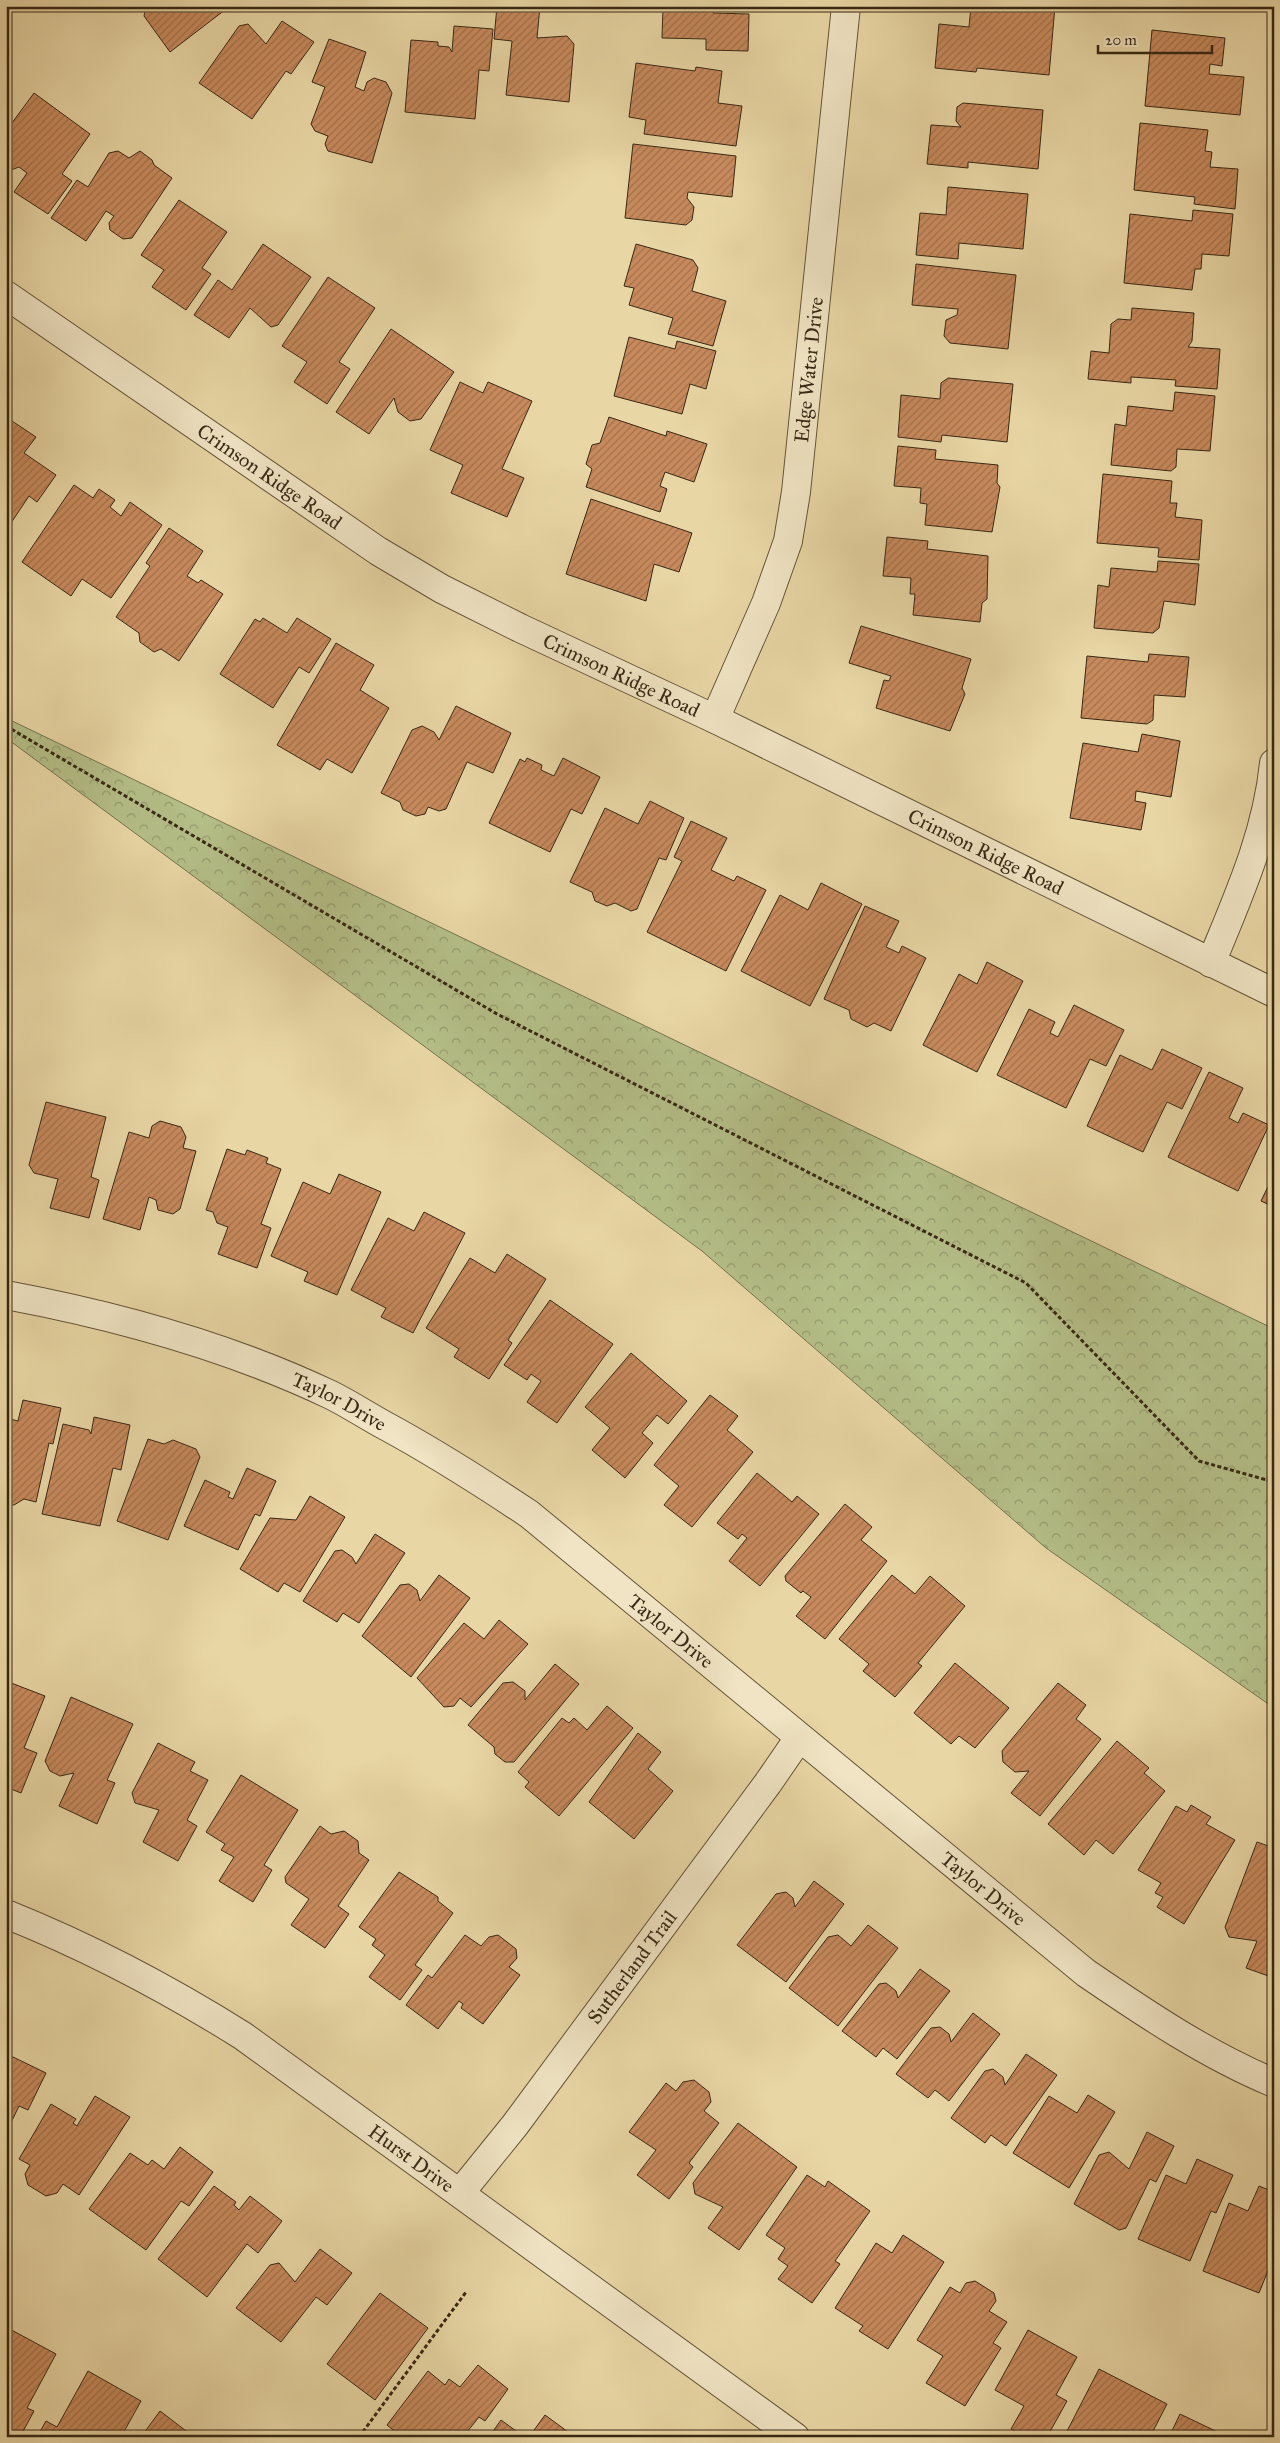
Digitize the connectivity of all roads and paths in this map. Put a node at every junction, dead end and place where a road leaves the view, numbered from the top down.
1 (846, 6) edge
2 (6, 295) edge
3 (715, 719) junction
4 (6, 726) edge
5 (1274, 763) edge
6 (1211, 963) junction
7 (1274, 993) edge
8 (6, 1295) edge
9 (1274, 1482) edge
10 (799, 1738) junction
11 (6, 1914) edge
12 (1274, 2083) edge
13 (460, 2193) junction
14 (466, 2292) dead end
15 (359, 2437) edge
16 (795, 2437) edge

1 - 3 street, Edge Water Drive
2 - 3 street, Crimson Ridge Road
3 - 6 street, Crimson Ridge Road
4 - 9 path
5 - 6 street
6 - 7 street, Crimson Ridge Road
8 - 10 street, Taylor Drive
10 - 12 street, Taylor Drive
10 - 13 street, Sutherland Trail
11 - 13 street, Hurst Drive
13 - 16 street, Hurst Drive
14 - 15 path

